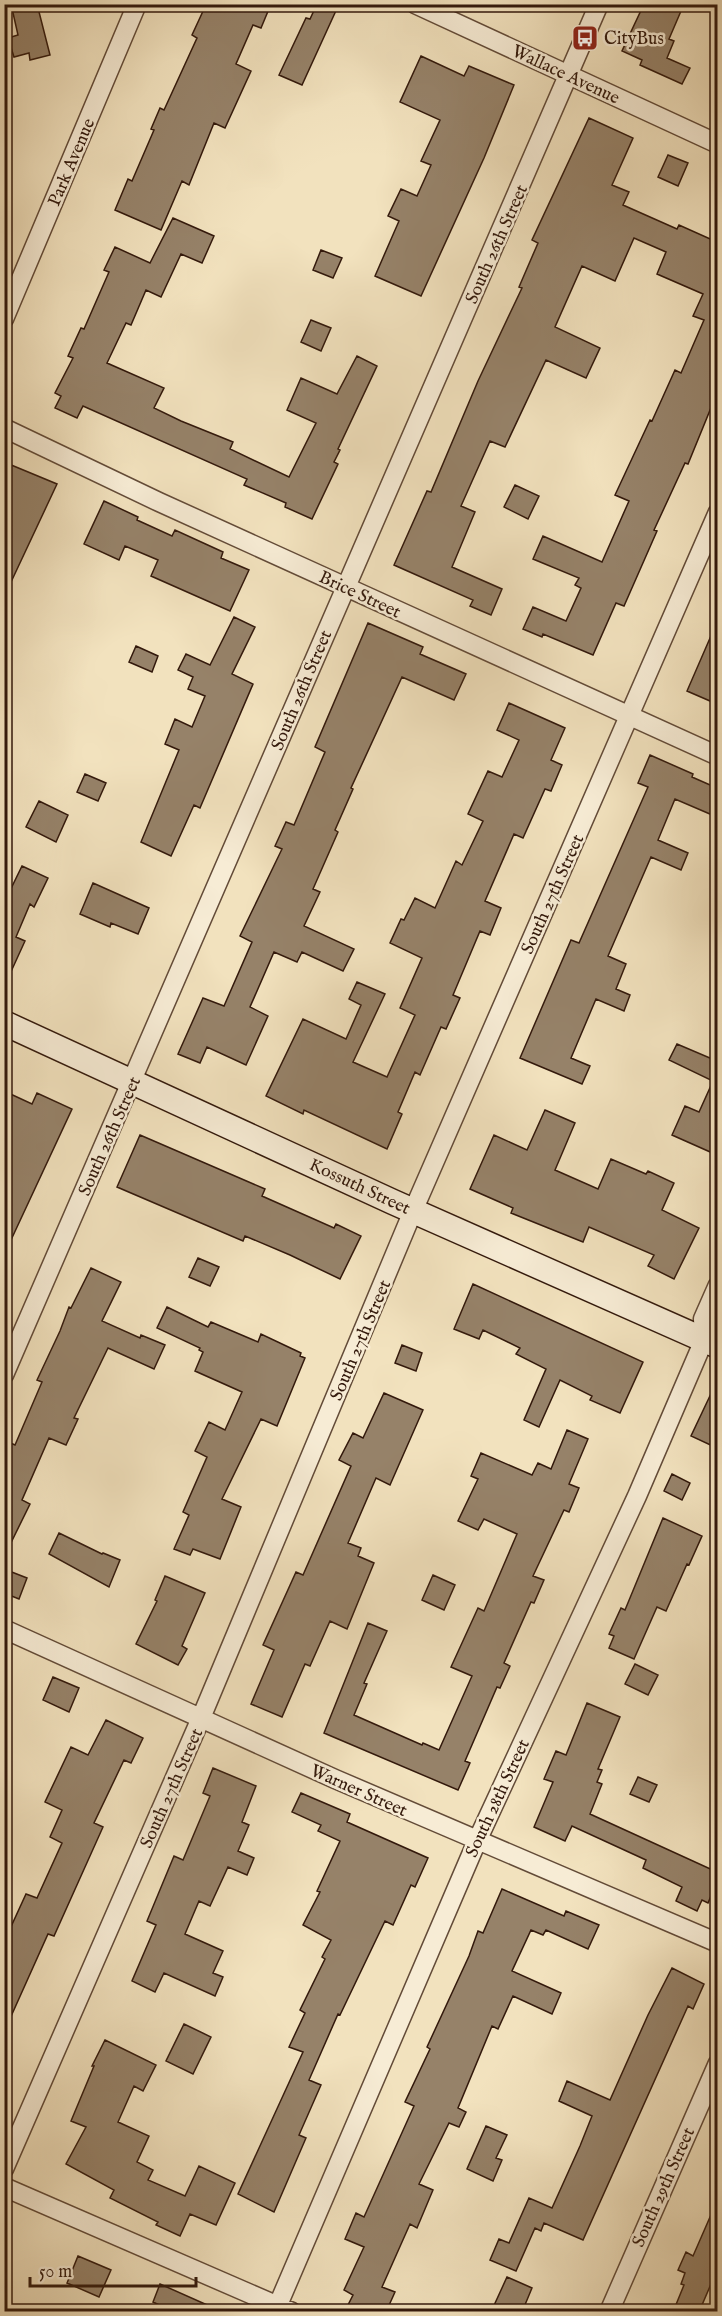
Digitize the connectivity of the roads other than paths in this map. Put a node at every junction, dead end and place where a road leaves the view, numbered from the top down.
1 (137, 4) edge
2 (415, 4) edge
3 (599, 4) edge
4 (569, 76) junction
5 (717, 144) edge
6 (4, 320) edge
7 (4, 428) edge
8 (717, 512) edge
9 (346, 587) junction
10 (630, 717) junction
11 (717, 756) edge
12 (4, 1023) edge
13 (133, 1081) junction
14 (413, 1211) junction
15 (717, 1285) edge
16 (711, 1343) edge
17 (4, 1375) edge
18 (4, 1629) edge
19 (201, 1718) junction
20 (477, 1841) junction
21 (717, 1943) edge
22 (717, 2063) edge
23 (4, 2169) edge
24 (4, 2187) edge
25 (281, 2309) edge
26 (609, 2312) edge

1 - 6 street, Park Avenue
2 - 4 street, Wallace Avenue
3 - 4 street, South 26th Street
4 - 5 street, Wallace Avenue
4 - 9 street, South 26th Street
7 - 9 street, Brice Street
8 - 10 street, South 27th Street
9 - 10 street, Brice Street
9 - 13 street, South 26th Street
10 - 11 street, Brice Street
10 - 14 street, South 27th Street
12 - 13 street, Kossuth Street
13 - 14 street, Kossuth Street
13 - 17 street, South 26th Street
14 - 16 street, Kossuth Street
14 - 19 street, South 27th Street
15 - 16 street, South 28th Street
16 - 20 street, South 28th Street
18 - 19 street, Warner Street
19 - 20 street, Warner Street
19 - 23 street, South 27th Street
20 - 21 street, Warner Street
20 - 25 street, South 28th Street
22 - 26 street, South 29th Street
24 - 25 street

